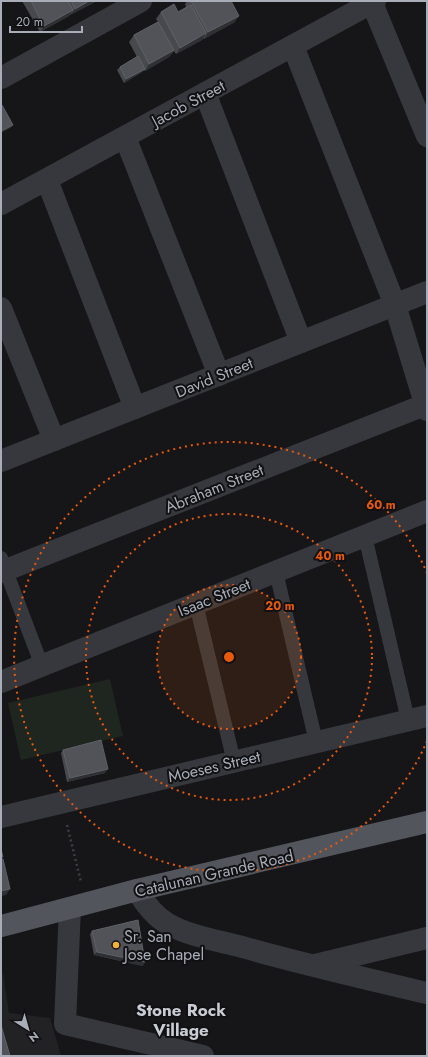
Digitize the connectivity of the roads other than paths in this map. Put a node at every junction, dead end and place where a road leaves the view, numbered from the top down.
1 (141, 1) edge
2 (373, 2) edge
3 (293, 46) junction
4 (1, 78) edge
5 (205, 94) junction
6 (427, 136) edge
7 (125, 137) junction
8 (47, 180) junction
9 (1, 204) edge
10 (427, 292) edge
11 (394, 305) junction
12 (1, 308) edge
13 (301, 342) junction
14 (219, 375) junction
15 (426, 406) edge
16 (135, 408) junction
17 (54, 440) junction
18 (1, 461) edge
19 (427, 511) edge
20 (365, 536) junction
21 (3, 567) edge
22 (276, 572) junction
23 (196, 604) junction
24 (42, 666) junction
25 (1, 682) edge
26 (418, 718) edge
27 (316, 742) junction
28 (234, 762) junction
29 (1, 817) edge
30 (427, 822) edge
31 (137, 890) junction
32 (79, 906) junction
33 (1, 926) edge
34 (427, 938) edge
35 (311, 966) junction
36 (427, 994) edge
37 (203, 1056) edge

1 - 4 street
2 - 3 street, Jacob Street
2 - 6 street
3 - 5 street, Jacob Street
3 - 11 street
5 - 7 street, Jacob Street
5 - 13 street
7 - 8 street, Jacob Street
7 - 14 street
8 - 9 street, Jacob Street
8 - 16 street
10 - 11 street, David Street
11 - 13 street, David Street
11 - 15 street
12 - 17 street
13 - 14 street, David Street
14 - 16 street, David Street
15 - 21 street, Abraham Street
16 - 17 street, David Street
17 - 18 street, David Street
19 - 20 street, Isaac Street
20 - 22 street, Isaac Street
20 - 26 lane
21 - 24 lane
22 - 23 street, Isaac Street
22 - 27 lane
23 - 24 street, Isaac Street
23 - 28 lane
24 - 25 street, Isaac Street
26 - 27 street, Moeses Street
27 - 28 street, Moeses Street
28 - 29 street, Moeses Street
30 - 31 main road, Catalunan Grande Road
31 - 32 main road, Catalunan Grande Road
31 - 35 street
32 - 33 main road, Catalunan Grande Road
32 - 37 street
34 - 35 street
35 - 36 street

